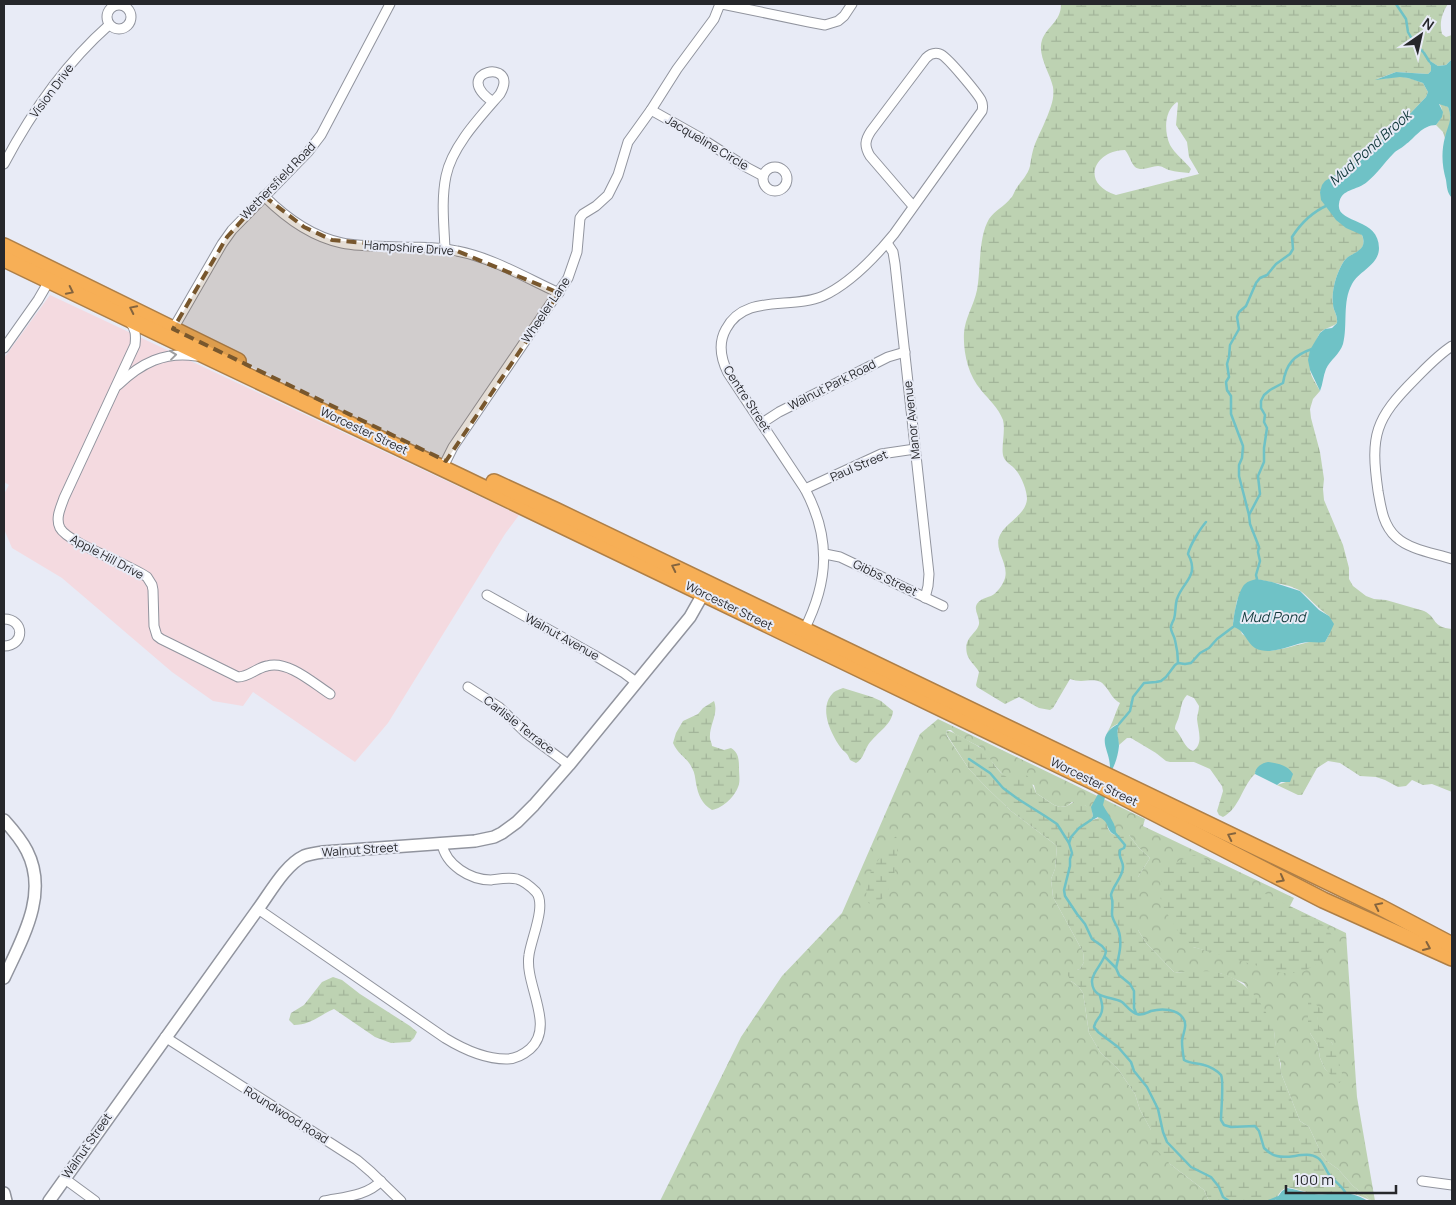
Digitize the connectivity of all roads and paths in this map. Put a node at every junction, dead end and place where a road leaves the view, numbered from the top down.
1 (390, 4) edge
2 (721, 4) edge
3 (852, 4) edge
4 (110, 25) dead end
5 (493, 102) dead end
6 (651, 110) junction
7 (4, 164) edge
8 (763, 176) dead end
9 (264, 196) junction
10 (913, 206) junction
11 (887, 243) junction
12 (4, 246) edge
13 (445, 249) junction
14 (4, 259) edge
15 (49, 281) junction
16 (559, 293) junction
17 (128, 319) junction
18 (174, 329) junction
19 (1452, 346) edge
20 (4, 348) edge
21 (905, 352) junction
22 (214, 360) junction
23 (116, 387) junction
24 (762, 423) junction
25 (915, 449) junction
26 (446, 461) junction
27 (805, 489) junction
28 (825, 554) junction
29 (1452, 558) edge
30 (703, 594) junction
31 (487, 595) dead end
32 (925, 598) junction
33 (944, 606) dead end
34 (4, 619) edge
35 (804, 630) junction
36 (4, 646) edge
37 (636, 682) junction
38 (468, 687) dead end
39 (330, 694) dead end
40 (569, 765) junction
41 (4, 820) edge
42 (442, 844) junction
43 (258, 909) junction
44 (1409, 921) junction
45 (1401, 936) junction
46 (1452, 945) edge
47 (1452, 958) edge
48 (4, 978) edge
49 (166, 1037) junction
50 (65, 1178) junction
51 (381, 1181) junction
52 (1422, 1181) dead end
53 (1452, 1186) edge
54 (4, 1193) edge
55 (6, 1201) edge
56 (49, 1201) edge
57 (95, 1201) edge
58 (324, 1201) edge
59 (401, 1201) edge

1 - 9 street, Wethersfield Road
2 - 3 street
2 - 6 street, Wheeler Lane
4 - 7 street, Vision Drive
5 - 13 street
6 - 8 street, Jacqueline Circle
6 - 16 street, Wheeler Lane
9 - 13 street, Hampshire Drive
9 - 18 street, Wethersfield Road
10 - 10 street, Centre Street
10 - 11 street, Centre Street
11 - 21 street, Manor Avenue
11 - 24 street, Centre Street
18 -> 12 highway, Worcester Street
13 - 16 street, Hampshire Drive
14 - 15 highway, Worcester Street
15 -> 17 highway, Worcester Street
15 - 20 street
16 - 26 street, Wheeler Lane
17 - 22 highway, Worcester Street
17 - 23 street, Apple Hill Drive
18 - 26 highway, Worcester Street
19 - 29 street
21 - 24 street, Walnut Park Road
21 - 25 street, Manor Avenue
23 -> 22 street, Apple Hill Drive
22 - 30 highway, Worcester Street
23 - 39 street, Apple Hill Drive
24 - 27 street, Centre Street
25 - 27 street, Paul Street
25 - 32 street, Manor Avenue
35 -> 26 highway, Worcester Street
27 - 28 street, Centre Street
28 - 32 street, Gibbs Street
28 - 35 street, Centre Street
30 - 37 street, Walnut Street
30 -> 45 highway, Worcester Street
31 - 37 street, Walnut Avenue
32 - 33 street, Gibbs Street
34 - 36 street
44 -> 35 highway, Worcester Street
37 - 40 street, Walnut Street
38 - 40 street, Carlisle Terrace
40 - 42 street, Walnut Street
41 - 48 street
42 - 43 street, Walnut Street
42 - 43 street
43 - 49 street, Walnut Street
44 - 45 highway
44 - 46 highway, Worcester Street
45 -> 47 highway, Worcester Street
49 - 50 street, Walnut Street
49 - 51 street, Roundwood Road
50 - 56 street, Walnut Street
50 - 57 street
51 - 58 street
51 - 59 street, Roundwood Road
52 - 53 street
54 - 55 street

